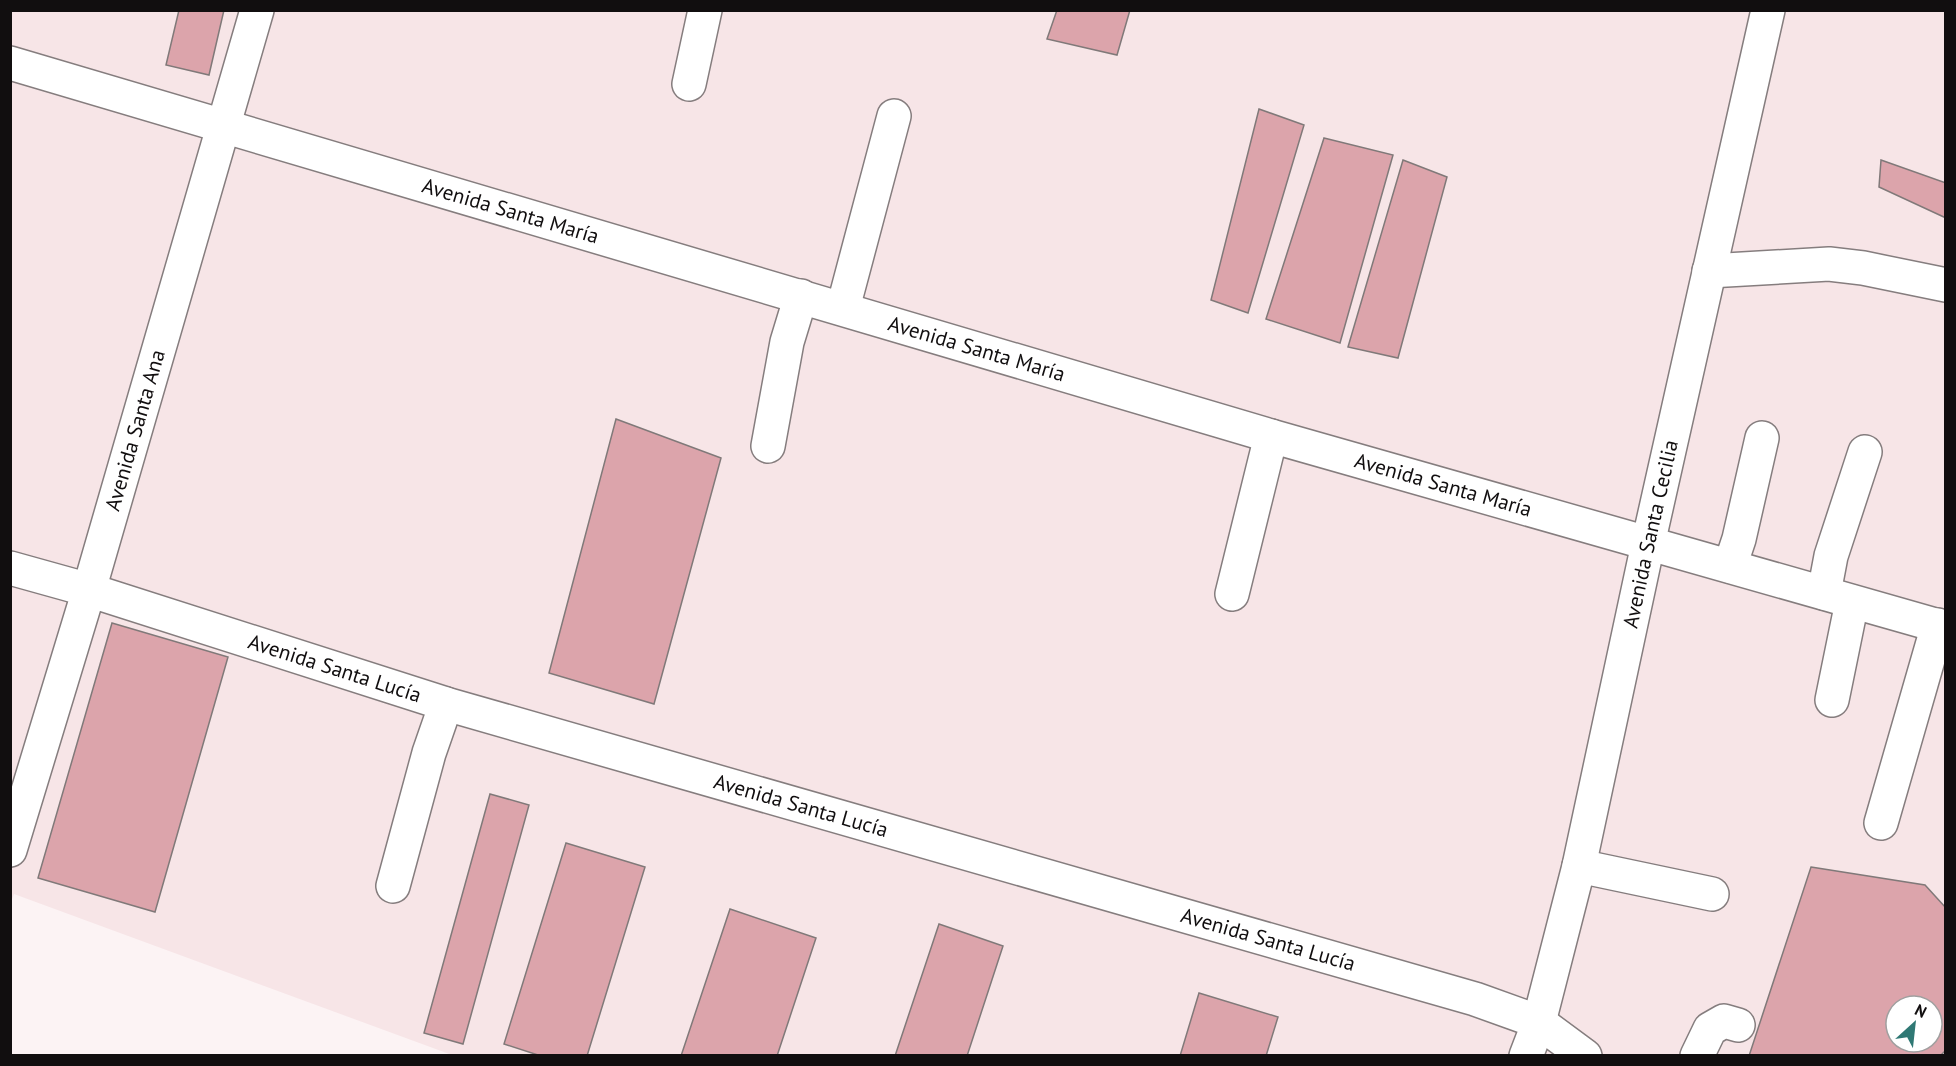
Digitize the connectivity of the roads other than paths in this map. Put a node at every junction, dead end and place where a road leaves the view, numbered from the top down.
1 (257, 10) edge
2 (705, 10) edge
3 (1768, 10) edge
4 (10, 63) edge
5 (689, 84) dead end
6 (894, 116) dead end
7 (223, 125) junction
8 (1709, 271) junction
9 (1946, 285) edge
10 (801, 296) junction
11 (843, 308) junction
12 (1271, 436) junction
13 (1762, 438) dead end
14 (768, 446) dead end
15 (1865, 452) dead end
16 (1648, 544) junction
17 (1730, 566) junction
18 (10, 568) edge
19 (89, 590) junction
20 (1233, 594) dead end
21 (1838, 598) junction
22 (1942, 627) edge
23 (1832, 699) dead end
24 (446, 704) junction
25 (1881, 823) dead end
26 (10, 850) edge
27 (1579, 866) junction
28 (393, 886) dead end
29 (1712, 894) dead end
30 (1539, 1022) junction
31 (1738, 1025) dead end
32 (1526, 1056) edge
33 (1585, 1056) edge
34 (1697, 1056) edge

1 - 7 street, Avenida Santa Ana
2 - 5 street
3 - 8 street, Avenida Santa Cecilia
4 - 7 street, Avenida Santa María
6 - 11 street
7 - 10 street, Avenida Santa María
7 - 19 street, Avenida Santa Ana
8 - 9 street
8 - 16 street, Avenida Santa Cecilia
10 - 11 street, Avenida Santa María
10 - 14 street
11 - 12 street, Avenida Santa María
12 - 16 street, Avenida Santa María
12 - 20 street
13 - 17 street
15 - 21 street
16 - 17 street, Avenida Santa María
16 - 27 street, Avenida Santa Cecilia
17 - 21 street, Avenida Santa María
18 - 19 street, Avenida Santa Lucía
19 - 24 street, Avenida Santa Lucía
19 - 26 street, Avenida Santa Ana
21 - 22 street, Avenida Santa María
21 - 23 street
22 - 25 street
24 - 28 street
24 - 30 street, Avenida Santa Lucía
27 - 29 street
27 - 30 street, Avenida Santa Cecilia
30 - 32 street, Avenida Santa Cecilia
30 - 33 street, Avenida Santa Lucía
31 - 34 street

